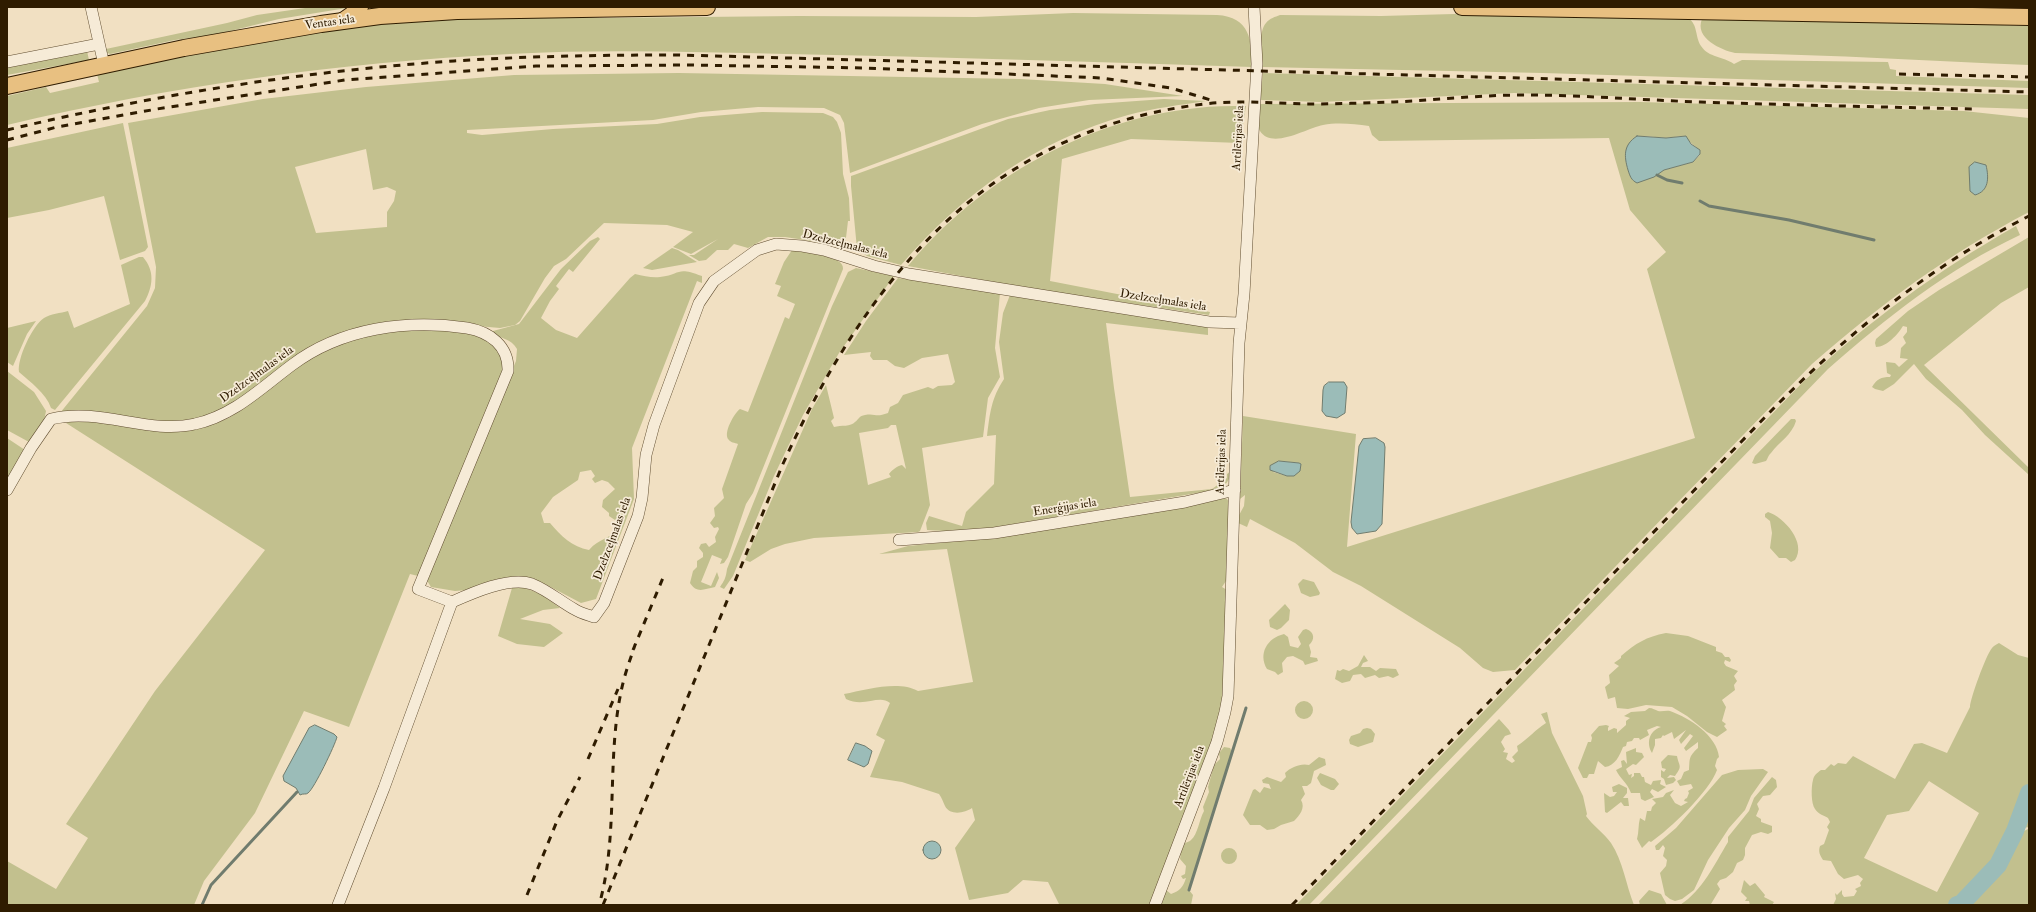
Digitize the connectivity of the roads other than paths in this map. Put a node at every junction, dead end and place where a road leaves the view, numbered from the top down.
1 (91, 7) edge
2 (361, 7) edge
3 (441, 7) edge
4 (707, 7) edge
5 (1254, 7) edge
6 (1462, 7) edge
7 (380, 10) edge
8 (457, 11) junction
9 (2029, 17) edge
10 (341, 21) junction
11 (99, 44) junction
12 (7, 62) edge
13 (104, 65) junction
14 (7, 86) edge
15 (1240, 323) junction
16 (7, 490) edge
17 (1234, 490) junction
18 (899, 540) dead end
19 (452, 602) junction
20 (338, 905) edge
21 (1155, 905) edge

1 - 11 street
2 - 10 main road
3 - 8 main road
4 - 8 highway, Ventas iela
5 - 15 street, Artilērijas iela
6 - 9 highway
7 - 8 highway, Ventas iela
7 - 10 highway, Ventas iela
10 - 13 highway, Ventas iela
11 - 12 street
11 - 13 street
13 - 14 highway, Ventas iela
15 - 17 street, Artilērijas iela
15 - 19 street, Dzelzceļmalas iela
16 - 19 street, Dzelzceļmalas iela
17 - 18 street, Enerģijas iela
17 - 21 street, Artilērijas iela
19 - 20 street

